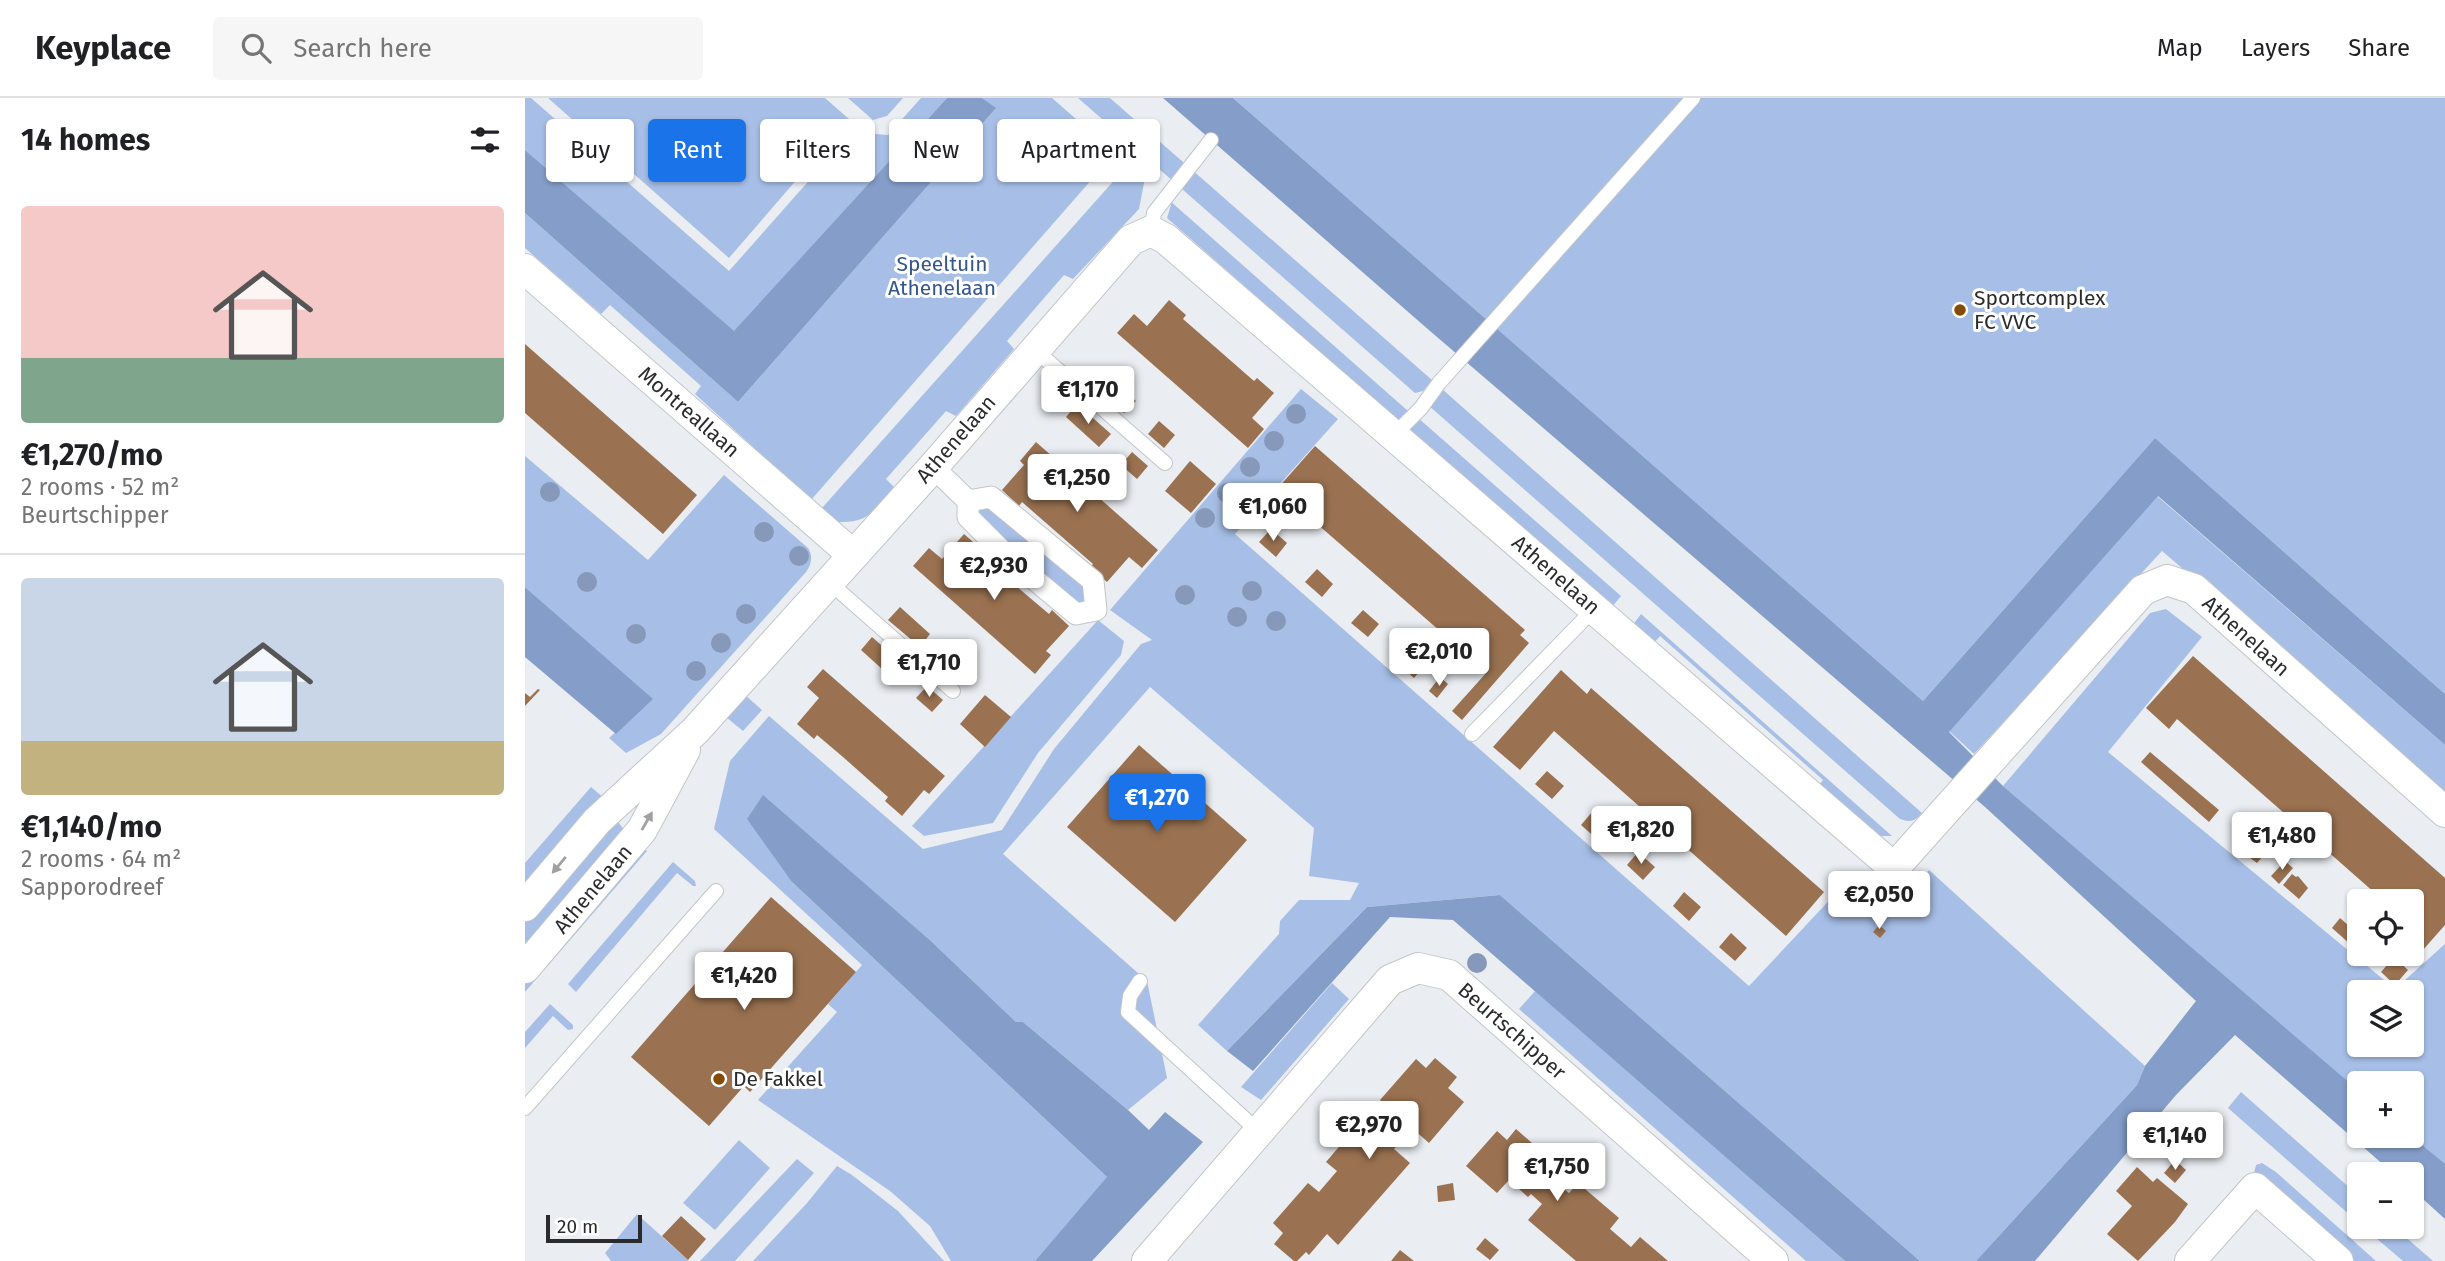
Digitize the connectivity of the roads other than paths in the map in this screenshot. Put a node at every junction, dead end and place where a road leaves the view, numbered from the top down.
1 (1693, 98) edge
2 (1211, 140) dead end
3 (1150, 231) junction
4 (525, 269) edge
5 (1034, 349) junction
6 (1394, 435) junction
7 (1165, 463) dead end
8 (933, 467) junction
9 (968, 501) junction
10 (853, 555) junction
11 (829, 582) junction
12 (1595, 608) junction
13 (953, 691) dead end
14 (695, 732) junction
15 (1472, 734) dead end
16 (2445, 812) edge
17 (716, 891) dead end
18 (525, 906) edge
19 (525, 968) edge
20 (1140, 981) dead end
21 (525, 1108) edge
22 (1259, 1132) junction
23 (1147, 1261) edge
24 (1773, 1261) edge
25 (2190, 1261) edge
26 (2338, 1261) edge

1 - 6 lane
2 - 3 lane
3 - 5 street, Athenelaan
3 - 6 street, Athenelaan
4 - 10 street, Montreallaan
5 - 7 lane
5 - 8 street, Athenelaan
6 - 12 street, Athenelaan
8 - 9 street
8 - 10 street, Athenelaan
9 - 9 street
10 - 11 street, Athenelaan
11 - 13 lane
11 - 14 street, Athenelaan
12 - 15 lane
12 - 16 street, Athenelaan
14 -> 18 street, Athenelaan
19 -> 14 street, Athenelaan
17 - 21 lane
20 - 22 lane
22 - 23 street, Beurtschipper
22 - 24 street, Beurtschipper
25 - 26 street

